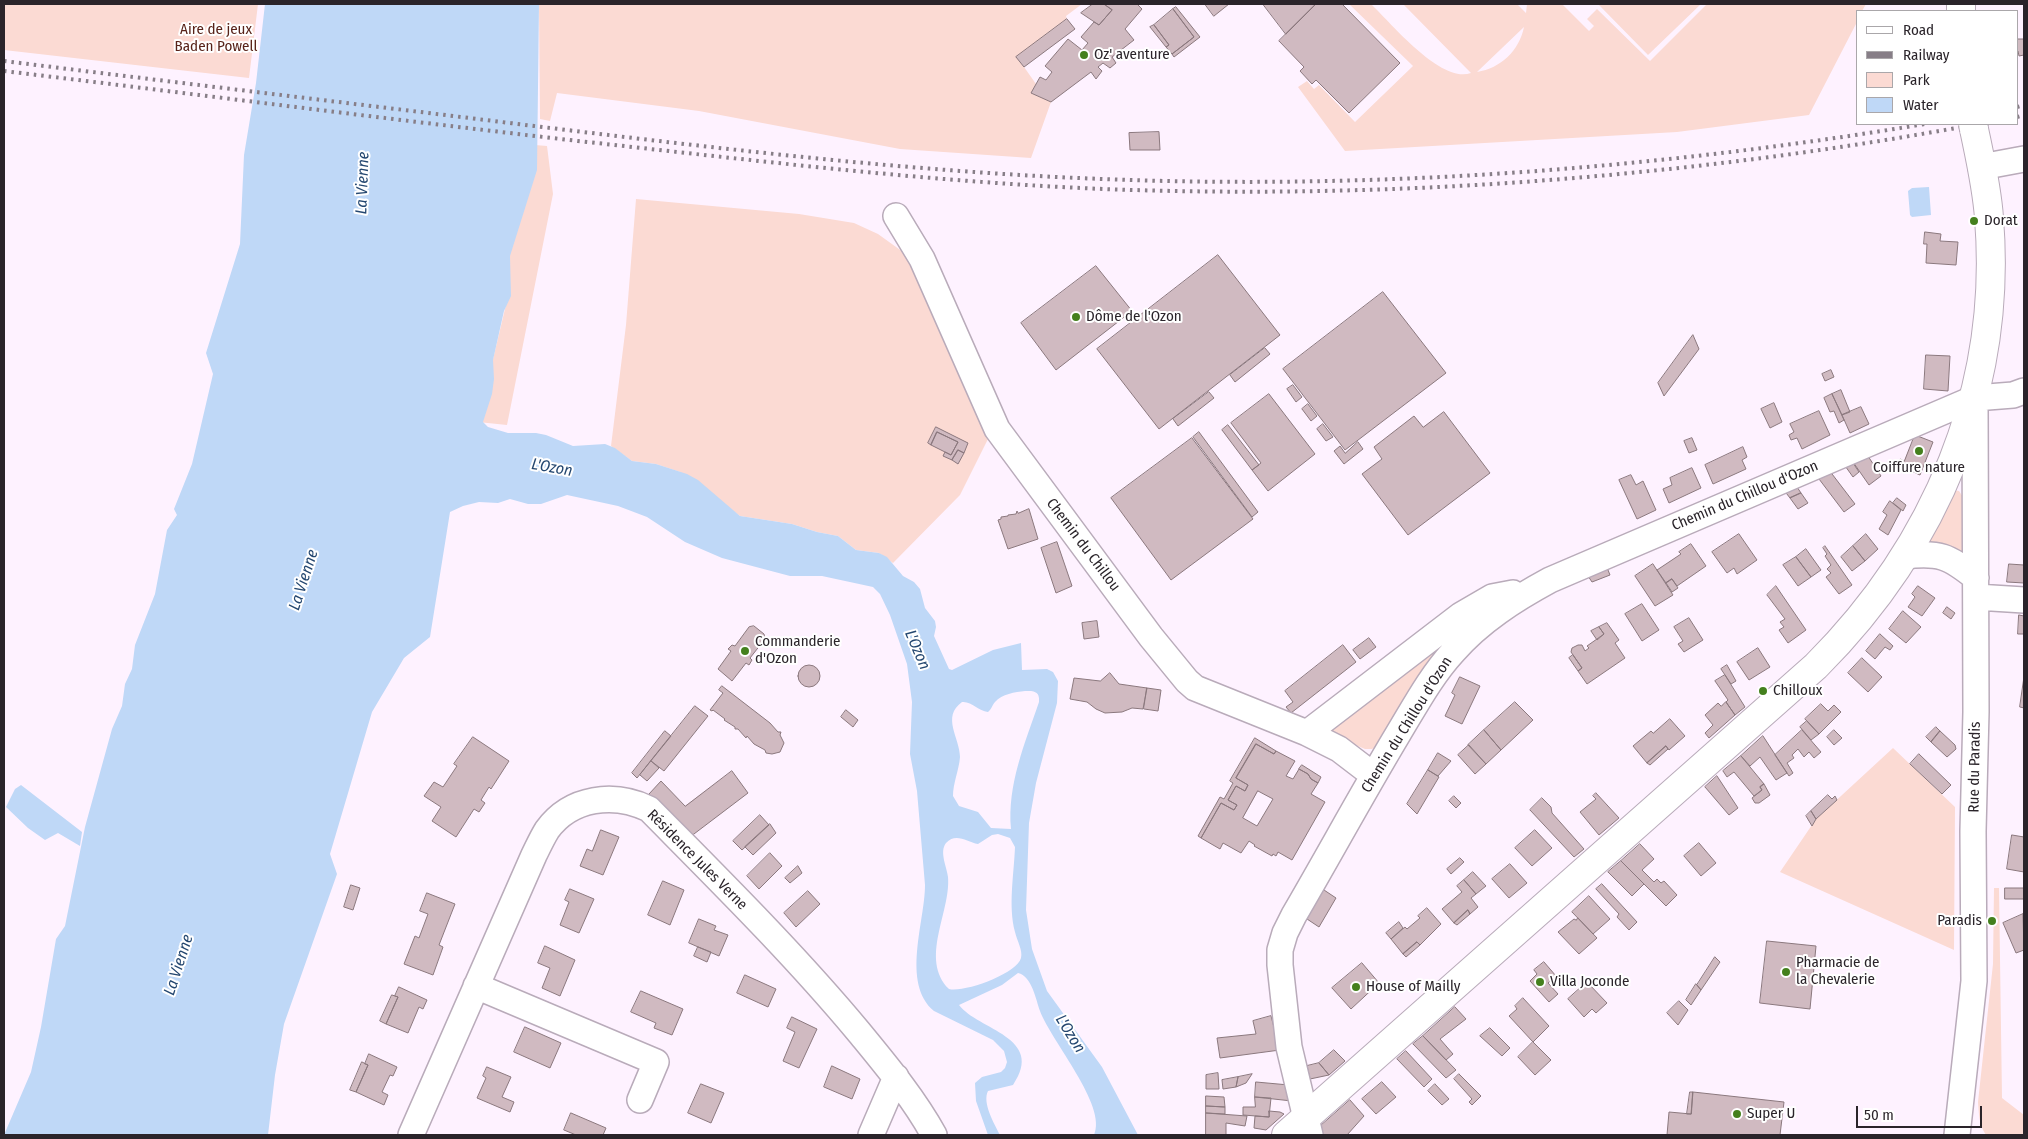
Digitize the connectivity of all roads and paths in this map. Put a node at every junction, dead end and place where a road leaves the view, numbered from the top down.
1 (1973, 126) edge
2 (2024, 158) edge
3 (1981, 167) junction
4 (896, 216) dead end
5 (2024, 391) edge
6 (1975, 398) junction
7 (1905, 556) junction
8 (1976, 587) junction
9 (1533, 589) junction
10 (2024, 600) edge
11 (1307, 733) junction
12 (1373, 775) junction
13 (476, 986) junction
14 (896, 1077) junction
15 (640, 1100) dead end
16 (1301, 1129) edge
17 (410, 1135) edge
18 (871, 1135) edge
19 (934, 1135) edge
20 (1941, 1135) edge
21 (1958, 1135) edge

1 - 3 main road
2 - 3 street
3 - 6 main road
4 - 11 street, Chemin du Chillou
5 - 6 street, Chemin du Chillou d'Ozon
6 - 7 main road
6 - 8 street, Rue du Paradis
6 - 9 street, Chemin du Chillou d'Ozon
7 - 8 street
7 - 16 main road
8 - 10 street
8 - 21 street, Rue du Paradis
9 - 11 street
9 - 12 street, Chemin du Chillou d'Ozon
11 - 12 street, Chemin du Chillou
12 - 16 street, Chemin du Chillou d'Ozon
13 - 14 street, Résidence Jules Verne
13 - 15 street
13 - 17 street, Résidence Jules Verne
14 - 18 street
14 - 19 street, Résidence Jules Verne
20 - 21 street

